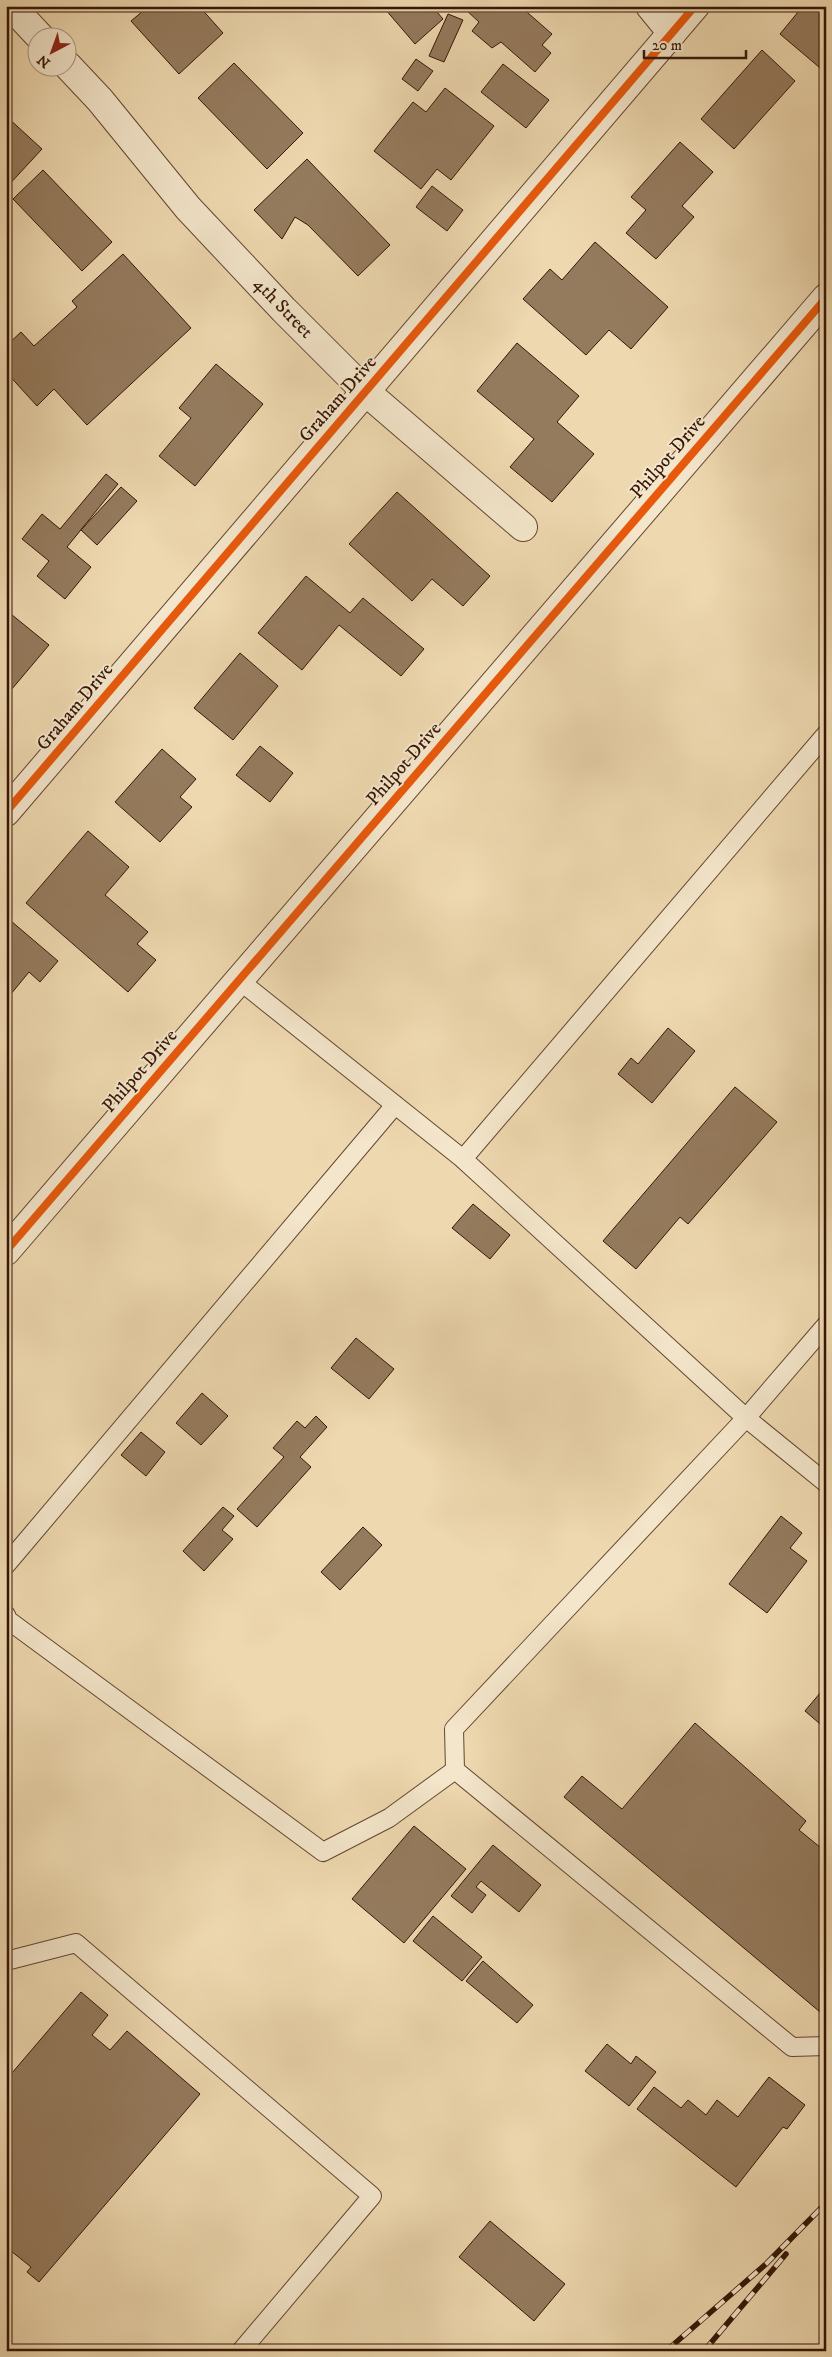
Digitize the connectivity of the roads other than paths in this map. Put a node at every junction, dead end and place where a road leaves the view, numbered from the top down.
1 (11, 6) edge
2 (650, 6) edge
3 (695, 6) edge
4 (32, 28) edge
5 (672, 33) junction
6 (78, 77) edge
7 (826, 298) edge
8 (366, 392) junction
9 (524, 527) dead end
10 (826, 734) edge
11 (6, 812) edge
12 (240, 982) junction
13 (395, 1105) junction
14 (463, 1159) junction
15 (6, 1251) edge
16 (826, 1325) edge
17 (746, 1418) junction
18 (826, 1483) edge
19 (6, 1565) edge
20 (6, 1615) edge
21 (455, 1770) junction
22 (6, 1961) edge
23 (826, 2046) edge
24 (241, 2351) edge

1 - 4 street
2 - 5 street
3 - 5 street, Graham Drive
5 - 8 street, Graham Drive
6 - 8 street, 4th Street
7 - 12 street, Philpot Drive
8 - 9 street, 4th Street
8 - 11 street, Graham Drive
10 - 14 lane
12 - 13 lane
12 - 15 street, Philpot Drive
13 - 14 lane
13 - 19 lane
14 - 17 lane
16 - 17 lane
17 - 18 lane
17 - 21 lane
20 - 21 lane
21 - 23 lane
22 - 24 lane

